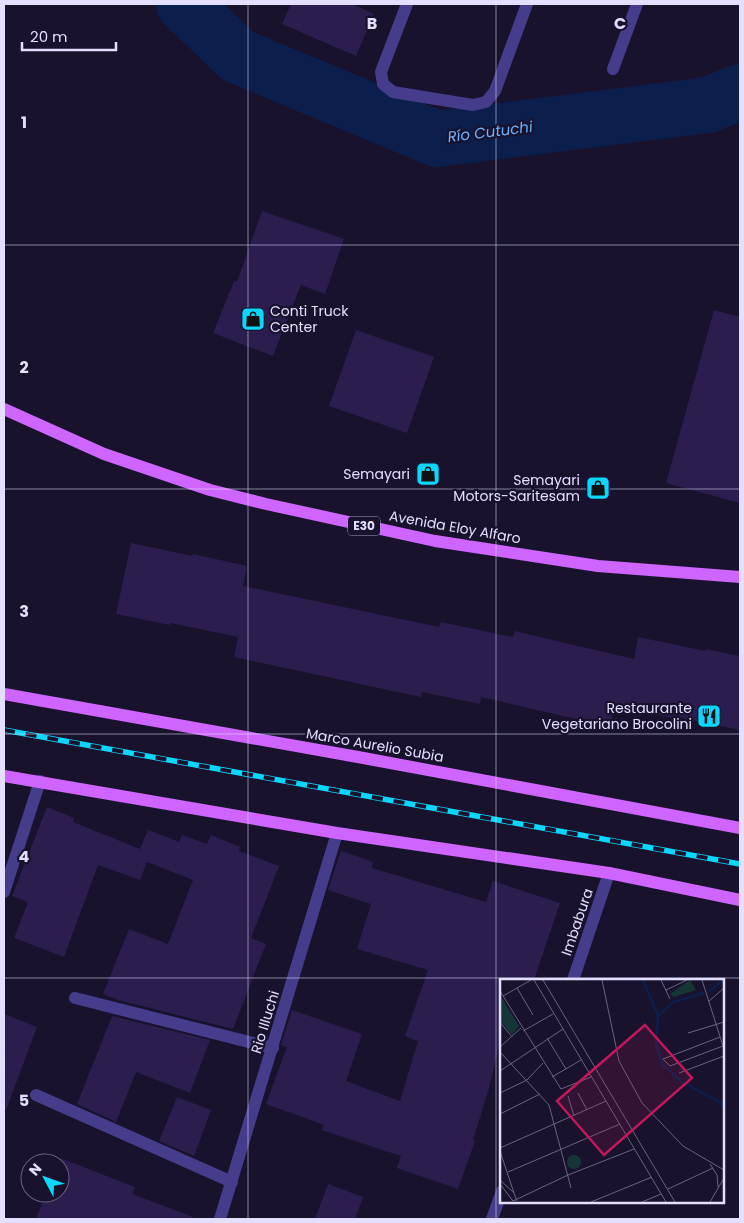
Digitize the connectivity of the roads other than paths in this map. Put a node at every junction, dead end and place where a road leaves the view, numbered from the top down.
1 (407, 4) edge
2 (527, 4) edge
3 (637, 4) edge
4 (613, 69) dead end
5 (4, 409) edge
6 (740, 577) edge
7 (4, 694) edge
8 (4, 776) edge
9 (40, 781) junction
10 (740, 828) edge
11 (337, 833) junction
12 (609, 873) junction
13 (4, 892) edge
14 (740, 900) edge
15 (573, 979) edge
16 (76, 998) dead end
17 (272, 1048) junction
18 (36, 1095) dead end
19 (232, 1182) junction
20 (500, 1197) edge
21 (220, 1219) edge
22 (492, 1219) edge

1 - 2 street
3 - 4 street
5 - 6 main road, Avenida Eloy Alfaro / E30
7 - 10 main road, Marco Aurelio Subia
8 - 9 main road
9 - 11 main road
9 - 13 street
11 - 12 main road
11 - 17 street, Rio Illuchi
12 - 14 main road
12 - 15 street, Imbabura
16 - 17 street
17 - 19 street, Rio Illuchi
18 - 19 street
19 - 21 street, Rio Illuchi
20 - 22 street

